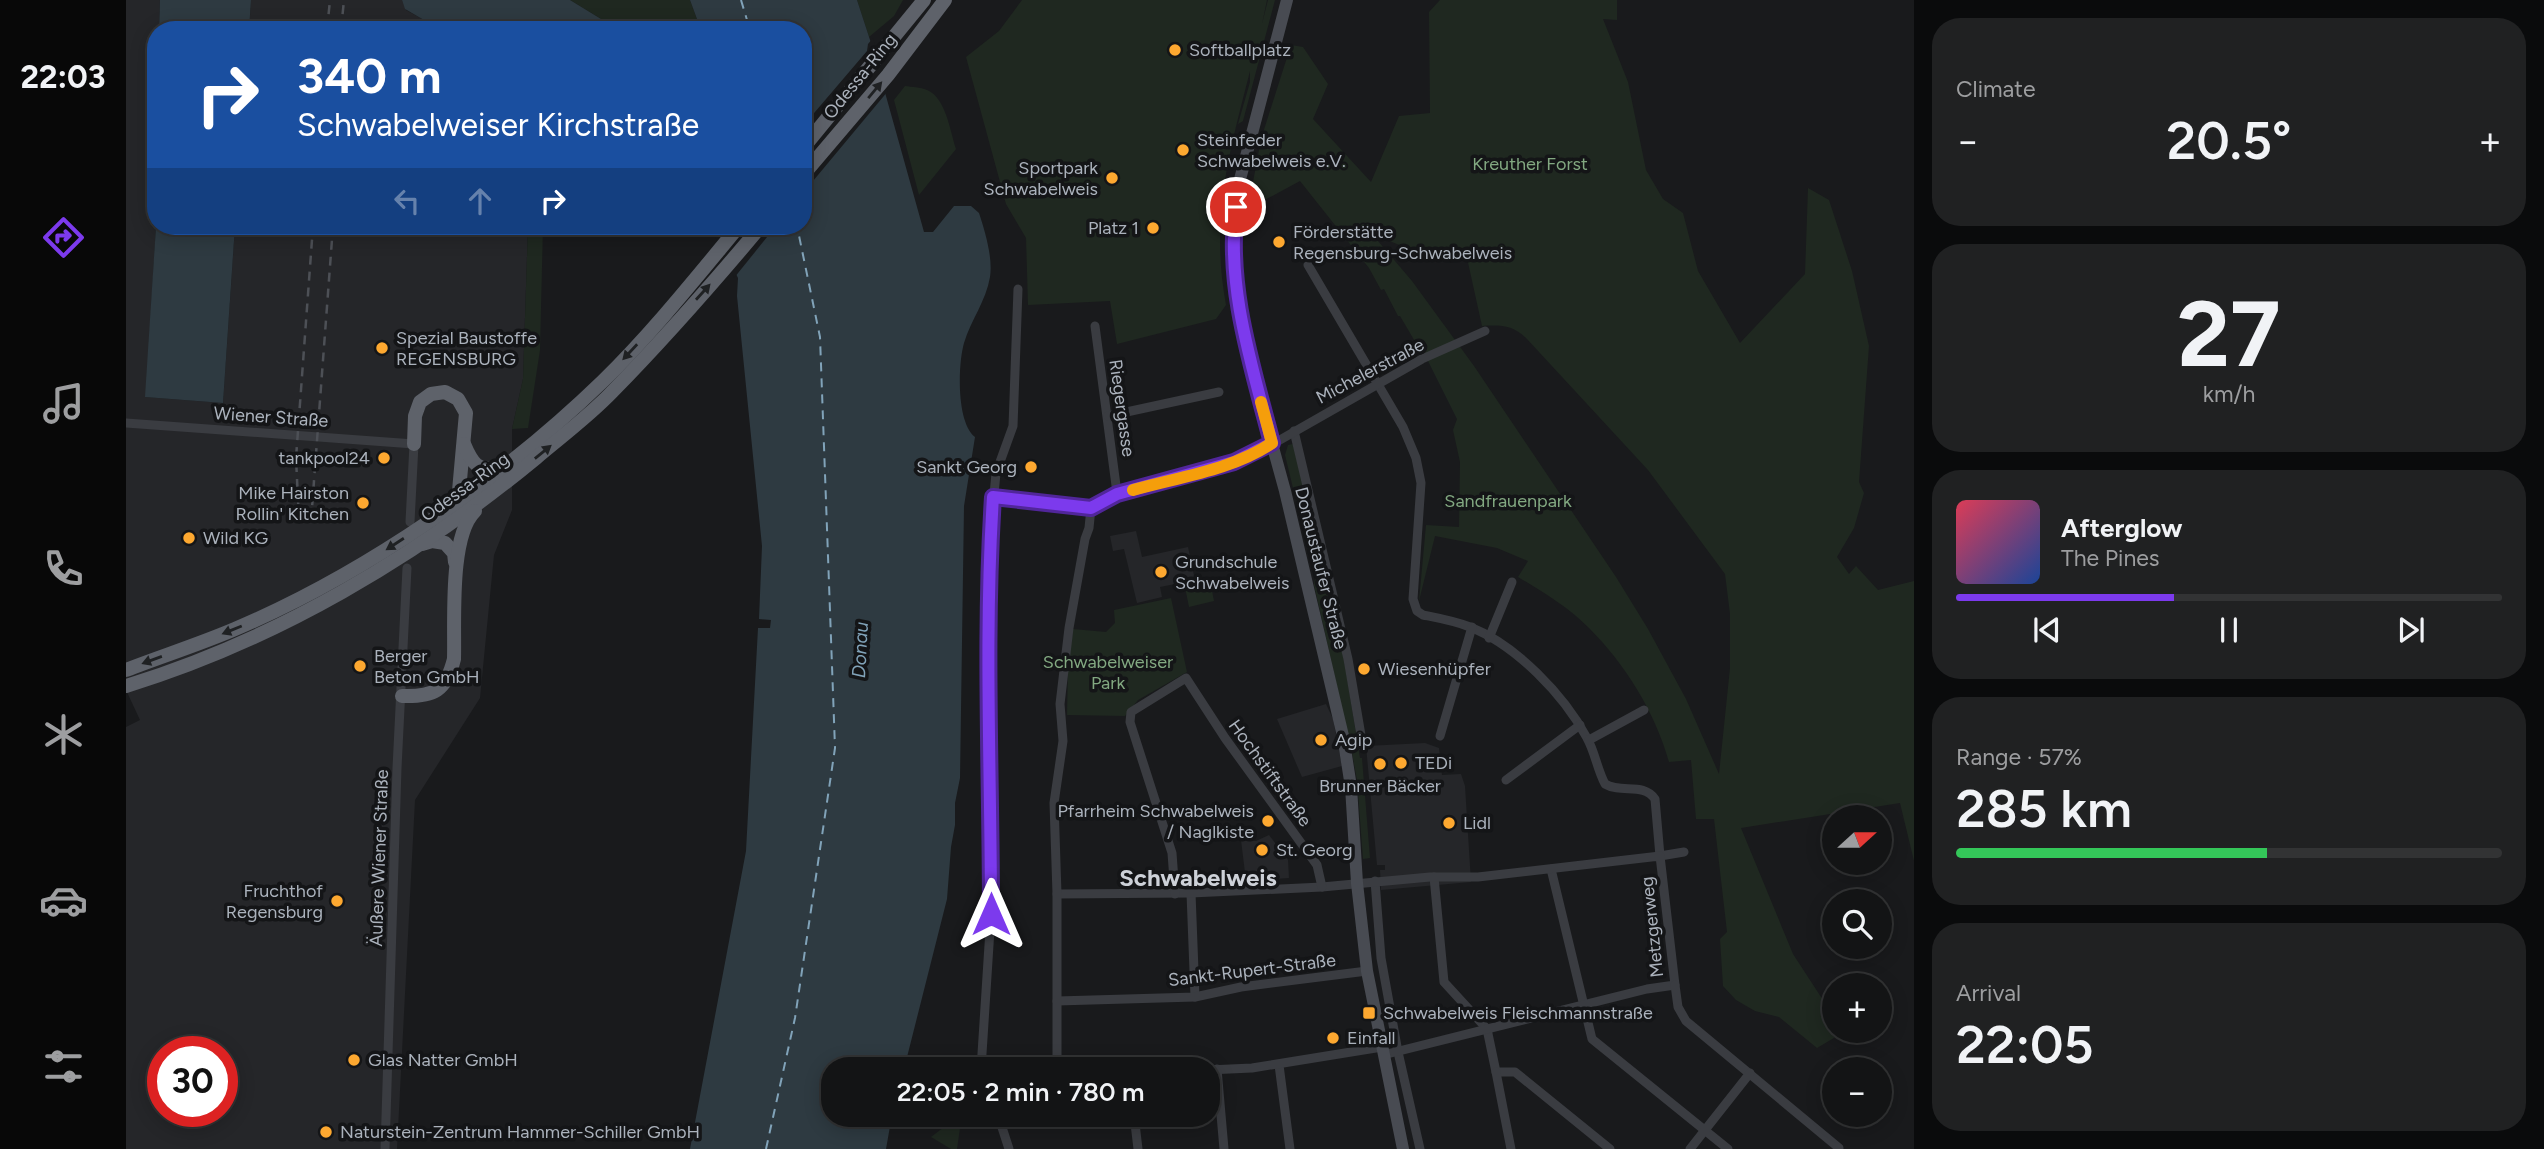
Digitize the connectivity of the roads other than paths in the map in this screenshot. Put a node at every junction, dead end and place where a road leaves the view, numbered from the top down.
1 (924, 0) edge
2 (945, 0) edge
3 (1287, 0) edge
4 (812, 137) edge
5 (812, 165) edge
6 (732, 235) edge
7 (753, 235) edge
8 (1308, 265) dead end
9 (1018, 289) dead end
10 (1095, 326) dead end
11 (1485, 331) dead end
12 (1376, 385) junction
13 (1219, 392) dead end
14 (1108, 416) junction
15 (126, 423) edge
16 (1294, 431) junction
17 (463, 443) junction
18 (1272, 443) junction
19 (414, 444) junction
20 (496, 470) junction
21 (1117, 494) junction
22 (490, 495) junction
23 (993, 497) junction
24 (451, 505) junction
25 (1091, 508) junction
26 (410, 522) dead end
27 (418, 545) junction
28 (407, 568) dead end
29 (456, 570) junction
30 (1512, 582) dead end
31 (318, 597) junction
32 (1472, 627) junction
33 (1489, 638) junction
34 (180, 658) junction
35 (126, 670) edge
36 (126, 687) edge
37 (402, 696) junction
38 (1644, 710) dead end
39 (1580, 725) junction
40 (1440, 736) dead end
41 (1588, 740) junction
42 (1363, 747) dead end
43 (1506, 780) dead end
44 (1684, 852) dead end
45 (1660, 856) junction
46 (1551, 869) junction
47 (1434, 877) junction
48 (1375, 881) junction
49 (1357, 883) junction
50 (1322, 887) junction
51 (1057, 894) junction
52 (1175, 894) junction
53 (1191, 894) junction
54 (1367, 971) junction
55 (1675, 985) junction
56 (1195, 996) junction
57 (1057, 1000) junction
58 (1582, 1005) junction
59 (1487, 1028) junction
60 (1383, 1051) junction
61 (1398, 1052) junction
62 (982, 1057) edge
63 (1057, 1057) edge
64 (1279, 1065) junction
65 (1220, 1069) edge
66 (1496, 1072) junction
67 (1750, 1073) junction
68 (1220, 1123) edge
69 (1002, 1127) edge
70 (1135, 1127) edge
71 (1705, 1130) junction
72 (1839, 1148) edge
73 (385, 1149) edge
74 (1009, 1149) edge
75 (1138, 1149) edge
76 (1224, 1149) edge
77 (1290, 1149) edge
78 (1403, 1149) edge
79 (1420, 1149) edge
80 (1511, 1149) edge
81 (1610, 1149) edge
82 (1690, 1149) edge
83 (1728, 1149) edge

1 - 4 highway, Odessa-Ring
5 -> 2 highway, Odessa-Ring
3 - 18 main road, Donaustaufer Straße
6 -> 20 highway, Odessa-Ring
22 -> 7 highway, Odessa-Ring
8 - 12 street
9 - 23 street
10 - 14 street, Riegergasse
11 - 12 street, Michelerstraße
12 - 16 street, Michelerstraße
12 - 32 street
13 - 14 street
14 - 21 street, Riegergasse
15 - 19 street, Wiener Straße
16 - 18 street, Michelerstraße
16 - 42 street, Donaustaufer Straße
17 - 19 highway
17 - 20 highway
17 - 24 highway
18 - 21 street, Michelerstraße
18 - 49 main road, Donaustaufer Straße
19 - 26 street
20 - 24 highway, Odessa-Ring
21 - 25 street, Michelerstraße
22 - 27 highway, Odessa-Ring
22 - 29 highway
23 - 25 street
23 - 62 street
24 -> 31 highway, Odessa-Ring
25 - 51 street
27 - 29 highway
27 - 31 highway, Odessa-Ring
28 - 37 street, Äußere Wiener Straße
29 - 37 highway
30 - 33 street
31 - 34 highway, Odessa-Ring
32 - 33 street
32 - 40 street
33 - 39 street
34 -> 35 highway, Odessa-Ring
34 - 36 highway, Odessa-Ring
37 - 73 street, Äußere Wiener Straße
38 - 41 street
39 - 41 street
39 - 43 street
41 - 45 street
44 - 45 street, Metzgerweg
45 - 46 street, Metzgerweg
45 - 55 street, Metzgerweg
46 - 47 street, Metzgerweg
46 - 58 street
47 - 48 street, Metzgerweg
47 - 59 street
48 - 49 street, Metzgerweg
48 - 61 street
49 - 50 street, Metzgerweg
49 - 54 main road, Donaustaufer Straße
50 - 52 street, Hochstiftstraße
50 - 53 street, Metzgerweg
51 - 52 street, Metzgerweg
51 - 57 street
52 - 53 street, Metzgerweg
53 - 56 street
54 - 56 street, Sankt-Rupert-Straße
54 - 60 main road, Donaustaufer Straße
55 - 58 street, Metzgerweg
55 - 67 street
56 - 57 street, Sankt-Rupert-Straße
57 - 63 street
58 - 59 street, Metzgerweg
58 - 71 street
59 - 61 street, Metzgerweg
59 - 66 street
60 - 61 street, Metzgerweg
60 - 64 street, Metzgerweg
60 - 78 main road, Donaustaufer Straße
61 - 79 street
64 - 65 street, Metzgerweg
64 - 77 street
66 - 80 street
66 - 81 street
67 - 71 street
67 - 72 street
68 - 76 street
69 - 74 street
70 - 75 street
71 - 82 street
71 - 83 street

